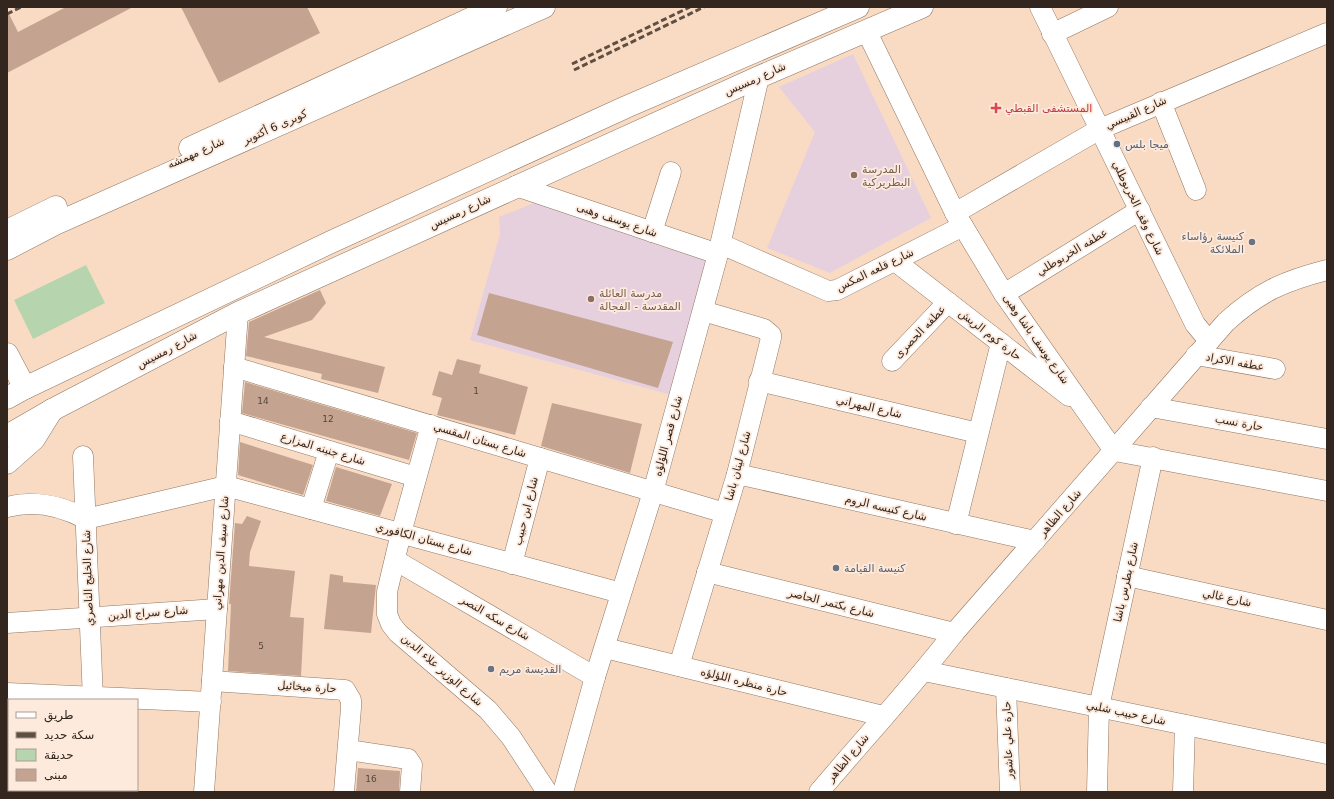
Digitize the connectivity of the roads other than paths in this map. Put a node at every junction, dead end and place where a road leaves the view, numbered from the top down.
1 (496, 7) edge
2 (518, 7) edge
3 (544, 7) edge
4 (858, 7) edge
5 (922, 7) edge
6 (1040, 7) edge
7 (1108, 7) edge
8 (867, 32) junction
9 (1327, 33) edge
10 (1052, 34) junction
11 (759, 77) junction
12 (1161, 102) junction
13 (1100, 129) junction
14 (671, 172) dead end
15 (516, 186) junction
16 (1196, 190) dead end
17 (1140, 210) junction
18 (959, 220) junction
19 (7, 231) edge
20 (652, 232) junction
21 (7, 241) edge
22 (7, 249) edge
23 (719, 249) junction
24 (894, 261) junction
25 (1327, 270) edge
26 (1004, 294) junction
27 (948, 302) junction
28 (702, 311) junction
29 (238, 313) junction
30 (1209, 340) junction
31 (1001, 343) junction
32 (7, 354) edge
33 (1196, 355) junction
34 (892, 361) dead end
35 (234, 367) junction
36 (1275, 369) dead end
37 (759, 381) junction
38 (16, 393) edge
39 (1151, 407) junction
40 (1085, 408) junction
41 (230, 421) junction
42 (431, 425) junction
43 (978, 433) junction
44 (1327, 439) edge
45 (16, 442) edge
46 (1114, 450) junction
47 (330, 451) junction
48 (83, 456) dead end
49 (1153, 457) junction
50 (540, 458) junction
51 (7, 463) edge
52 (737, 474) junction
53 (416, 477) junction
54 (226, 486) junction
55 (1327, 491) edge
56 (653, 492) junction
57 (7, 508) edge
58 (311, 509) junction
59 (725, 513) junction
60 (86, 519) junction
61 (956, 524) junction
62 (401, 533) junction
63 (1035, 541) junction
64 (395, 560) junction
65 (512, 564) junction
66 (707, 572) junction
67 (1127, 576) junction
68 (621, 593) junction
69 (217, 609) junction
70 (90, 617) junction
71 (1327, 620) edge
72 (7, 623) edge
73 (954, 633) junction
74 (605, 648) junction
75 (679, 666) junction
76 (924, 671) junction
77 (595, 677) junction
78 (212, 681) junction
79 (1006, 688) junction
80 (7, 693) edge
81 (93, 699) edge
82 (138, 700) edge
83 (211, 702) junction
84 (1099, 707) junction
85 (883, 716) junction
86 (1185, 725) junction
87 (348, 750) junction
88 (1327, 754) edge
89 (204, 792) edge
90 (344, 792) edge
91 (410, 792) edge
92 (547, 792) edge
93 (564, 792) edge
94 (819, 792) edge
95 (1010, 792) edge
96 (1097, 792) edge
97 (1183, 792) edge

1 - 19 main road, كوبرى 6 أكتوبر
2 - 21 main road, شارع مهمشه
3 - 22 main road, كوبرى 6 أكتوبر
4 - 38 main road
5 - 8 main road, شارع رمسيس
6 - 10 street, شارع وقف الخربوطلي
7 - 10 street
8 - 11 main road, شارع رمسيس
8 - 18 street, شارع يوسف باشا وهبى
9 - 12 street, شارع القبيسي
10 - 13 street, شارع وقف الخربوطلي
11 - 15 main road, شارع رمسيس
11 - 23 street, شارع قصر اللؤلؤه
12 - 13 street, شارع القبيسي
12 - 16 street
13 - 17 street, شارع وقف الخربوطلي
13 - 18 street, شارع القبيسي
14 - 20 street
15 - 20 street, شارع يوسف وهبى
15 - 29 main road, شارع رمسيس
17 - 26 street, عطفه الخربوطلي
17 - 30 street, شارع وقف الخربوطلي
18 - 24 street, شارع قلعه المكس
18 - 26 street, شارع يوسف باشا وهبى
20 - 23 street, شارع يوسف وهبى
23 - 24 street, شارع قلعه المكس
23 - 28 street, شارع قصر اللؤلؤه
24 - 27 street, حارة كوم الريش
25 - 30 street, شارع الظاهر
26 - 40 street, شارع يوسف باشا وهبى
27 - 31 street, حارة كوم الريش
27 - 34 street, عطفه الحصرى
28 - 37 street, شارع لينان باشا
28 - 56 street, شارع قصر اللؤلؤه
29 - 35 street, شارع سيف الدين مهراني
29 - 45 main road, شارع رمسيس
30 - 33 street, شارع الظاهر
31 - 40 street, حارة كوم الريش
31 - 43 street
32 - 38 main road
33 - 36 street, عطفه الاكراد
33 - 39 street, شارع الظاهر
35 - 41 street, شارع سيف الدين مهراني
35 - 42 street, شارع بستان المقسي
37 - 43 street, شارع المهراني
37 - 52 street, شارع لينان باشا
39 - 44 street, حارة نسب
39 - 46 street, شارع الظاهر
40 - 46 street, شارع يوسف باشا وهبى
41 - 47 street, شارع جنينه المزارع
41 - 54 street, شارع سيف الدين مهراني
42 - 50 street, شارع بستان المقسي
42 - 53 street, شارع الوزير علاء الدين
43 - 61 street
45 - 51 main road
46 - 49 street
46 - 63 street, شارع الظاهر
47 - 53 street, شارع جنينه المزارع
47 - 58 street
48 - 60 street, شارع الخليج الناصري
49 - 55 street
49 - 67 street, شارع بطرس باشا
50 - 56 street, شارع بستان المقسي
50 - 65 street, شارع ابن حبيب
52 - 59 street, شارع لينان باشا
52 - 61 street, شارع كنيسه الروم
53 - 62 street, شارع الوزير علاء الدين
54 - 58 street, شارع بستان الكافوري
54 - 60 street
54 - 69 street, شارع سيف الدين مهراني
56 - 59 street, شارع بستان المقسي
56 - 68 street, شارع قصر اللؤلؤه
57 - 60 street
58 - 62 street, شارع بستان الكافوري
59 - 66 street, شارع لينان باشا
60 - 70 street, شارع الخليج الناصري
61 - 63 street, شارع كنيسه الروم
62 - 64 street, شارع الوزير علاء الدين
62 - 65 street, شارع بستان الكافوري
63 - 73 street, شارع الظاهر
64 - 77 street, شارع سكه النصر
64 - 92 street, شارع الوزير علاء الدين
65 - 68 street, شارع بستان الكافوري
66 - 73 street, شارع بكتمر الحاصر
66 - 75 street, شارع لينان باشا
67 - 71 street, شارع غالي
67 - 84 street, شارع بطرس باشا
68 - 74 street, شارع قصر اللؤلؤه
69 - 70 street, شارع سراج الدين
69 - 78 street, شارع سيف الدين مهراني
70 - 72 street, شارع سراج الدين
70 - 81 street, شارع الخليج الناصري
73 - 76 street, شارع الظاهر
74 - 75 street, حارة منظره اللؤلؤه
74 - 77 street, شارع قصر اللؤلؤه
75 - 85 street, حارة منظره اللؤلؤه
76 - 79 street, شارع حبيب شلبي
76 - 85 street, شارع الظاهر
77 - 93 street, شارع قصر اللؤلؤه
78 - 83 street, شارع سيف الدين مهراني
78 - 87 street, حارة ميخائيل
79 - 84 street, شارع حبيب شلبي
79 - 95 street, حارة علي عاشور
80 - 81 street
82 - 83 street
83 - 89 street, شارع سيف الدين مهراني
84 - 86 street, شارع حبيب شلبي
84 - 96 street, شارع بطرس باشا
85 - 94 street, شارع الظاهر
86 - 88 street, شارع حبيب شلبي
86 - 97 street
87 - 90 street, حارة ميخائيل
87 - 91 street

